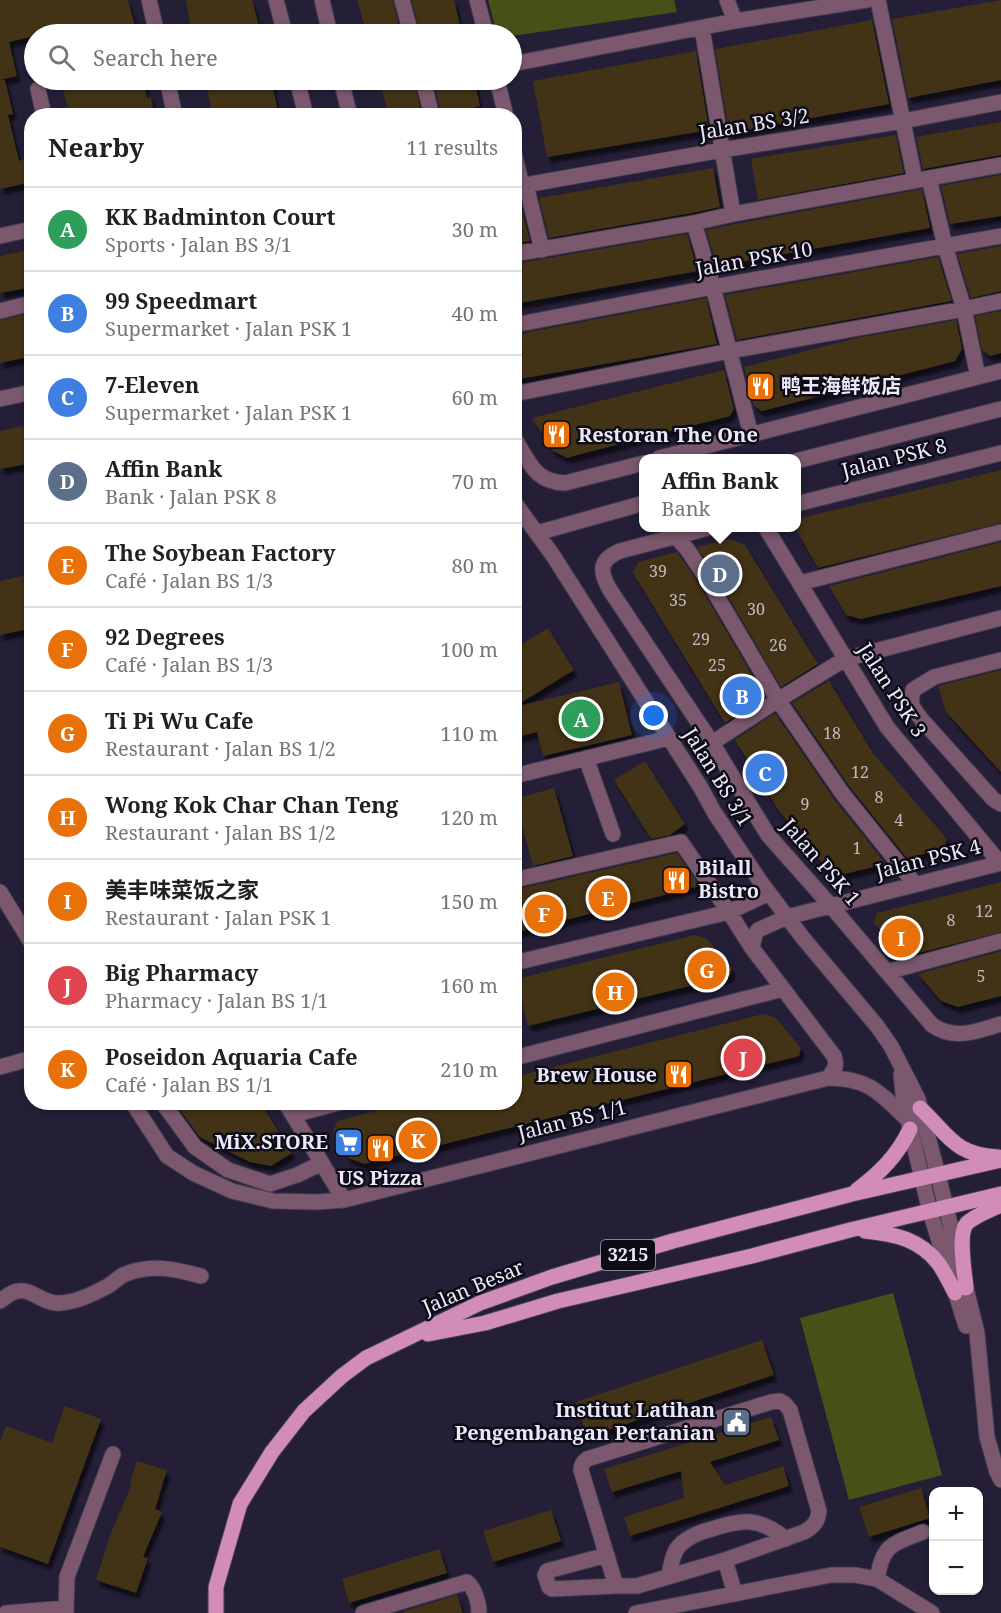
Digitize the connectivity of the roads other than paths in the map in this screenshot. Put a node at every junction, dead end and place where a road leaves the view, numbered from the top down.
1 (149, 0) edge
2 (276, 0) edge
3 (322, 0) edge
4 (402, 0) edge
5 (477, 0) edge
6 (727, 0) edge
7 (867, 0) edge
8 (878, 0) edge
9 (818, 4) edge
10 (735, 21) junction
11 (155, 24) edge
12 (282, 24) edge
13 (328, 24) edge
14 (408, 24) edge
15 (483, 24) edge
16 (702, 28) junction
17 (522, 62) edge
18 (38, 90) edge
19 (170, 90) edge
20 (300, 90) edge
21 (344, 90) edge
22 (426, 90) edge
23 (500, 90) edge
24 (1001, 102) edge
25 (42, 108) edge
26 (174, 108) edge
27 (304, 108) edge
28 (348, 108) edge
29 (430, 108) edge
30 (504, 108) edge
31 (903, 121) junction
32 (722, 150) junction
33 (1001, 165) edge
34 (922, 179) junction
35 (522, 186) edge
36 (522, 189) edge
37 (733, 214) junction
38 (694, 222) junction
39 (24, 231) edge
40 (0, 236) edge
41 (1001, 236) edge
42 (945, 246) junction
43 (542, 250) junction
44 (522, 253) edge
45 (713, 287) junction
46 (1001, 301) edge
47 (24, 305) edge
48 (964, 309) junction
49 (0, 310) edge
50 (522, 323) edge
51 (730, 351) junction
52 (1001, 371) edge
53 (978, 377) junction
54 (522, 392) edge
55 (24, 394) edge
56 (0, 399) edge
57 (1001, 409) edge
58 (751, 435) junction
59 (522, 450) edge
60 (1001, 453) edge
61 (678, 454) edge
62 (801, 460) edge
63 (639, 464) edge
64 (801, 503) edge
65 (639, 504) edge
66 (522, 513) edge
67 (692, 532) edge
68 (768, 532) edge
69 (1001, 532) edge
70 (537, 533) junction
71 (675, 536) junction
72 (800, 583) junction
73 (1001, 618) edge
74 (845, 659) junction
75 (1001, 660) edge
76 (778, 700) junction
77 (669, 738) junction
78 (712, 743) junction
79 (586, 758) junction
80 (522, 774) edge
81 (1001, 804) edge
82 (614, 834) dead end
83 (1000, 863) edge
84 (522, 878) edge
85 (915, 884) junction
86 (0, 892) edge
87 (770, 893) junction
88 (831, 906) junction
89 (729, 912) junction
90 (787, 917) junction
91 (24, 931) edge
92 (1001, 941) edge
93 (752, 948) junction
94 (522, 961) edge
95 (887, 972) junction
96 (783, 989) junction
97 (1001, 1024) edge
98 (522, 1056) edge
99 (24, 1060) edge
100 (900, 1065) junction
101 (0, 1067) edge
102 (828, 1078) junction
103 (920, 1108) junction
104 (137, 1110) edge
105 (168, 1110) edge
106 (290, 1110) edge
107 (909, 1125) junction
108 (1001, 1159) edge
109 (322, 1163) junction
110 (931, 1177) junction
111 (852, 1194) junction
112 (1001, 1194) edge
113 (344, 1200) junction
114 (1001, 1205) edge
115 (946, 1208) junction
116 (930, 1212) junction
117 (850, 1230) junction
118 (201, 1276) dead end
119 (961, 1290) junction
120 (0, 1301) edge
121 (410, 1337) junction
122 (113, 1454) dead end
123 (1001, 1480) edge
124 (923, 1532) dead end
125 (786, 1539) junction
126 (607, 1555) junction
127 (725, 1560) junction
128 (669, 1576) junction
129 (877, 1579) junction
130 (616, 1586) junction
131 (735, 1594) junction
132 (66, 1610) edge
133 (6, 1613) edge
134 (216, 1613) edge
135 (363, 1613) edge
136 (479, 1613) edge
137 (636, 1613) edge
138 (932, 1613) edge

1 - 11 street
2 - 12 street
3 - 13 street
4 - 14 street
5 - 15 street
6 - 10 street
7 - 9 street
8 - 31 street
9 - 10 street
10 - 16 street
16 - 17 street
16 - 32 street
18 - 25 street
19 - 26 street
20 - 27 street
21 - 28 street
22 - 29 street
23 - 30 street
24 - 31 street, Jalan BS 3/2
31 - 32 street, Jalan BS 3/2
31 - 34 street
32 - 35 street, Jalan BS 3/2
32 - 37 street
33 - 34 street
34 - 37 street
34 - 42 street
36 - 43 street
37 - 38 street
38 - 43 street
38 - 45 street
39 - 40 street
41 - 42 street, Jalan PSK 10
42 - 45 street, Jalan PSK 10
42 - 48 street
43 - 44 street
45 - 50 street, Jalan PSK 10
45 - 51 street
46 - 48 street
47 - 49 street
48 - 51 street
48 - 53 street
51 - 54 street
51 - 58 street
52 - 53 street
53 - 58 street
55 - 56 street
57 - 62 street
58 - 61 street
59 - 63 street
60 - 64 street, Jalan PSK 8
65 - 70 street
66 - 70 street, Jalan BS 3/1
67 - 71 street
68 - 72 street, Jalan PSK 3
69 - 72 street
70 - 77 street, Jalan BS 3/1
71 - 76 street
71 - 78 street, Jalan PSK 1
72 - 74 street, Jalan PSK 3
73 - 74 street
74 - 76 street
74 - 83 street, Jalan PSK 3
75 - 81 street
76 - 78 street
76 - 85 street
77 - 79 street
77 - 87 street, Jalan BS 3/1
78 - 88 street, Jalan PSK 1
79 - 80 street
79 - 82 street
83 - 85 street, Jalan PSK 4
84 - 89 street
85 - 88 street, Jalan PSK 4
86 - 91 street
87 - 89 street
87 - 90 street, Jalan BS 3/1
88 - 90 street, Jalan PSK 4
88 - 95 street, Jalan PSK 1
89 - 93 street
89 - 94 street
90 - 93 street, Jalan PSK 4
90 - 100 street, Jalan BS 3/1
92 - 95 street
93 - 96 street
95 - 97 street, Jalan PSK 1
96 - 98 street
96 - 102 street
99 - 101 street
100 - 103 street, Jalan BS 3/1
100 - 107 street, Jalan BS 3/1
102 - 107 street, Jalan BS 1/1
102 - 113 street, Jalan BS 1/1
103 - 108 main road
103 - 110 street, Jalan BS 3/1
104 - 113 street, Jalan BS 1/1
105 - 109 street
106 - 109 street
107 - 110 street, Jalan BS 3/1
107 - 111 main road
108 - 110 main road, Jalan Besar / 3215
109 - 113 street
110 - 111 main road, Jalan Besar / 3215
110 - 115 street, Jalan BS 3/1
110 - 116 street, Jalan BS 3/1
111 - 121 main road, Jalan Besar / 3215
112 - 115 main road, Jalan Besar / 3215
114 - 119 main road
115 - 116 main road, Jalan Besar / 3215
115 - 119 street, Jalan BS 3/1
116 - 117 main road, Jalan Besar / 3215
116 - 119 street, Jalan BS 3/1
117 - 119 main road
117 - 121 main road, Jalan Besar / 3215
118 - 120 street
119 - 123 street
121 - 134 main road, 3215
122 - 132 street
124 - 129 street
125 - 126 street
125 - 127 street
125 - 128 street
126 - 130 street
126 - 130 street
127 - 128 street
127 - 131 street
128 - 130 street
129 - 131 street
129 - 138 street
131 - 137 street
132 - 133 street
135 - 136 street

